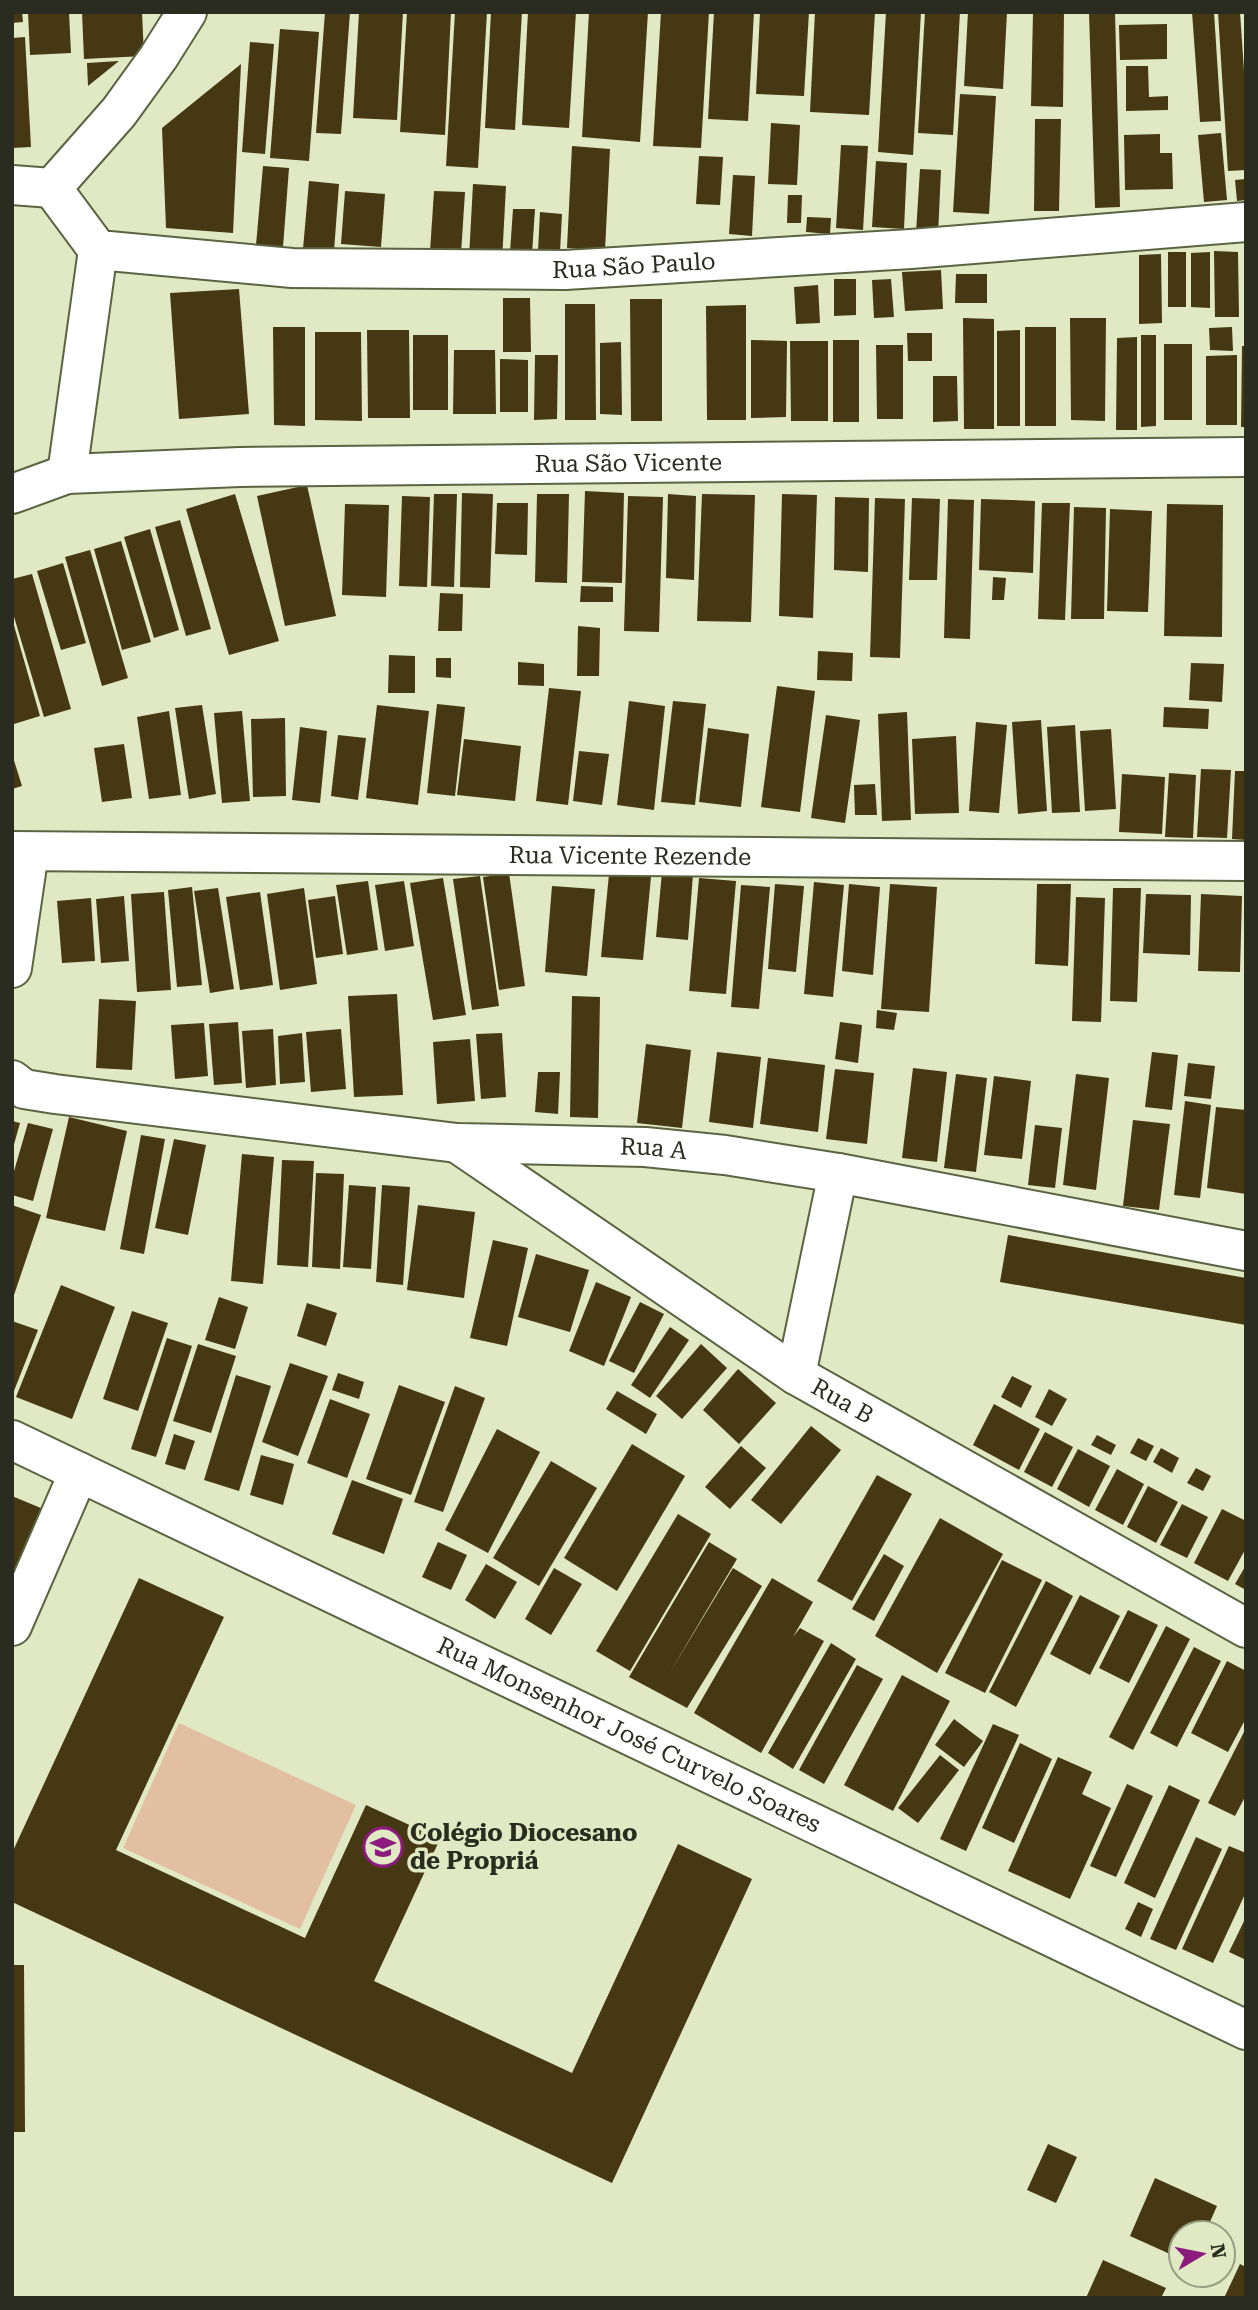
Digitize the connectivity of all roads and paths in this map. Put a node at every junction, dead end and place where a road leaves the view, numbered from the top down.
1 (187, 12) edge
2 (12, 185) edge
3 (52, 188) junction
4 (1246, 222) edge
5 (98, 250) junction
6 (1246, 457) edge
7 (67, 474) junction
8 (12, 494) edge
9 (21, 851) edge
10 (1246, 861) edge
11 (12, 968) edge
12 (12, 1080) edge
13 (457, 1143) junction
14 (838, 1174) junction
15 (1246, 1251) edge
16 (796, 1375) junction
17 (12, 1440) edge
18 (79, 1472) junction
19 (12, 1626) edge
20 (1246, 1628) edge
21 (1246, 2030) edge

1 - 3 street
2 - 3 street
3 - 5 street
4 - 5 street, Rua São Paulo
5 - 7 street
6 - 7 street, Rua São Vicente
7 - 8 street, Rua São Vicente
9 - 10 street, Rua Vicente Rezende
9 - 11 street
12 - 13 street, Rua A
13 - 14 street, Rua A
13 - 16 street, Rua B
14 - 15 street, Rua A
14 - 16 street
16 - 20 street, Rua B
17 - 18 street, Rua Monsenhor José Curvelo Soares
18 - 19 street
18 - 21 street, Rua Monsenhor José Curvelo Soares

